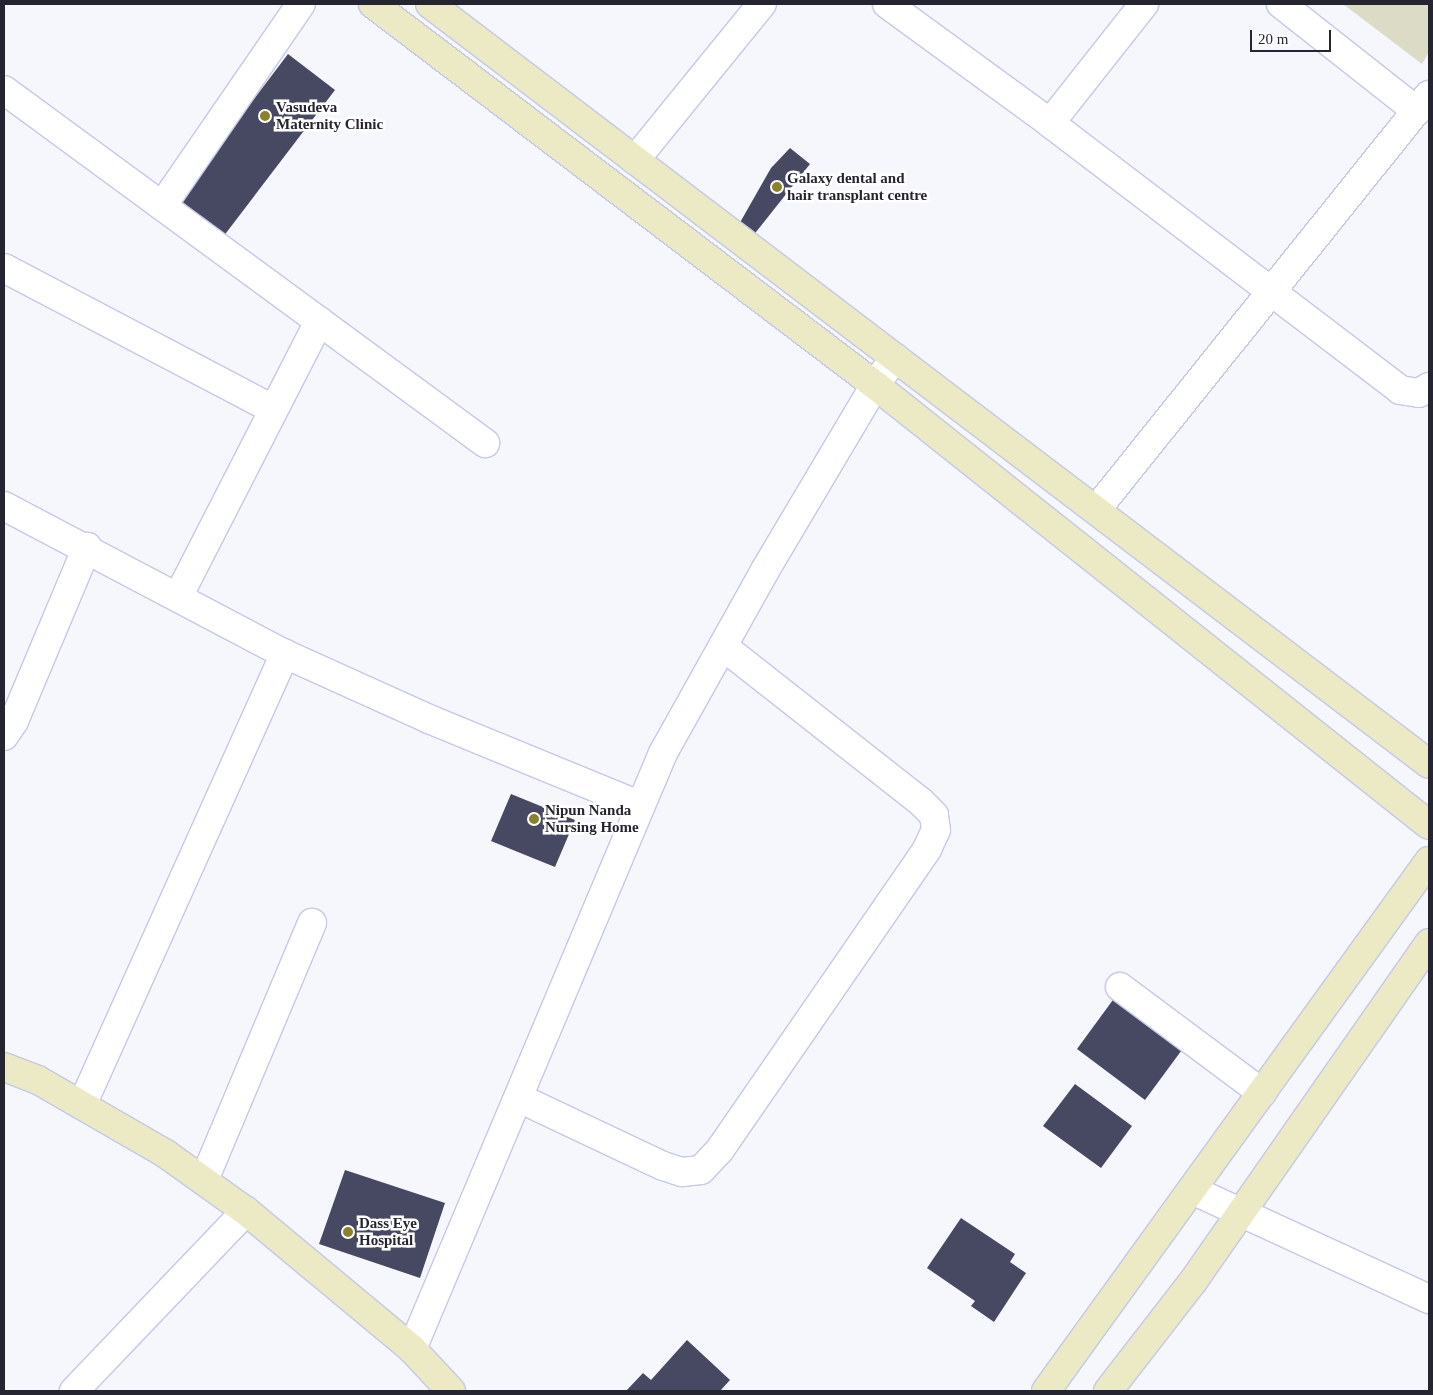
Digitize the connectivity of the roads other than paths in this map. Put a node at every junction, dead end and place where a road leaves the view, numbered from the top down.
1 (301, 4) edge
2 (373, 4) edge
3 (430, 4) edge
4 (762, 4) edge
5 (887, 4) edge
6 (1144, 4) edge
7 (1281, 4) edge
8 (5, 95) edge
9 (1423, 103) edge
10 (1050, 123) junction
11 (635, 160) junction
12 (162, 206) junction
13 (4, 268) edge
14 (1271, 293) junction
15 (319, 321) junction
16 (895, 358) junction
17 (875, 385) junction
18 (1429, 387) edge
19 (273, 409) junction
20 (485, 443) dead end
21 (4, 506) edge
22 (1096, 510) junction
23 (87, 547) junction
24 (178, 597) junction
25 (723, 646) junction
26 (285, 654) junction
27 (4, 736) edge
28 (1429, 764) edge
29 (639, 805) junction
30 (1429, 825) edge
31 (1429, 861) edge
32 (312, 923) dead end
33 (1429, 943) edge
34 (1120, 987) dead end
35 (4, 1068) edge
36 (1262, 1093) junction
37 (519, 1098) junction
38 (82, 1105) junction
39 (204, 1180) junction
40 (1192, 1190) junction
41 (246, 1210) junction
42 (1242, 1212) junction
43 (1429, 1299) edge
44 (412, 1349) junction
45 (74, 1391) edge
46 (451, 1391) edge
47 (1046, 1391) edge
48 (1108, 1391) edge

1 - 12 street
2 - 17 street
3 - 11 street
4 - 11 street
5 - 10 street
6 - 10 street
7 - 9 street
8 - 12 street
9 - 14 street
10 - 14 street
11 - 16 street
12 - 15 street
13 - 19 street
14 - 18 street
14 - 22 street
15 - 19 street
15 - 20 street
16 - 17 street
16 - 22 street
17 - 25 street
17 - 30 street
19 - 24 street
21 - 23 street
22 - 28 street
23 - 24 street
23 - 27 street
24 - 26 street
25 - 29 street
25 - 37 street
26 - 29 street
26 - 38 street
29 - 37 street
31 - 36 street
32 - 39 street
33 - 42 street
34 - 36 street
35 - 38 street
36 - 40 street
37 - 44 street
38 - 39 street
39 - 41 street
40 - 42 street
40 - 47 street
41 - 44 street
41 - 45 street
42 - 43 street
42 - 48 street
44 - 46 street

